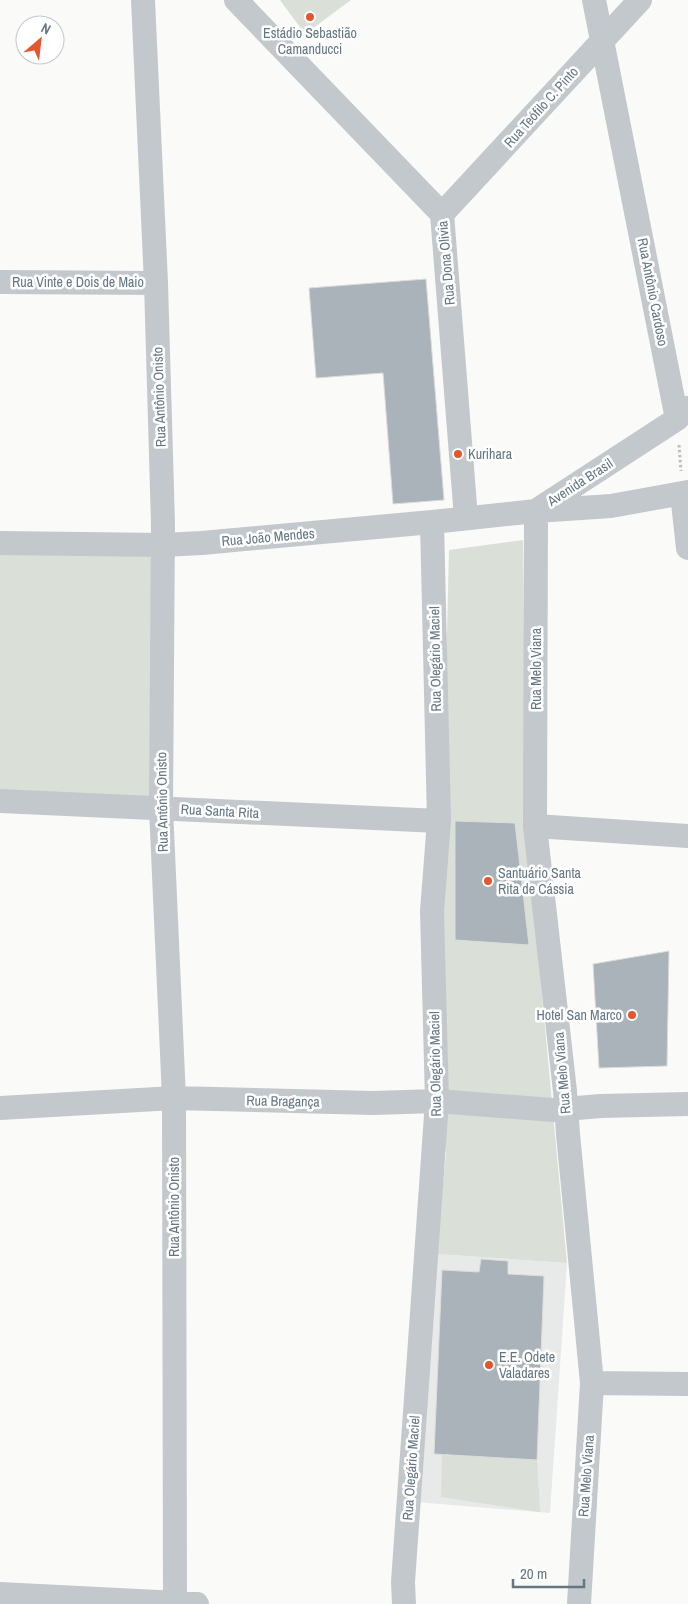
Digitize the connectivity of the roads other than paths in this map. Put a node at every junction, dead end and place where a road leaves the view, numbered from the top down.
1 (143, 0) edge
2 (236, 0) edge
3 (594, 0) edge
4 (640, 0) edge
5 (602, 40) junction
6 (442, 214) junction
7 (0, 282) edge
8 (156, 283) junction
9 (683, 413) edge
10 (685, 493) edge
11 (536, 511) junction
12 (466, 518) junction
13 (432, 522) junction
14 (0, 543) edge
15 (163, 545) junction
16 (688, 548) edge
17 (0, 801) edge
18 (161, 808) junction
19 (439, 821) junction
20 (535, 826) junction
21 (688, 836) edge
22 (174, 1098) junction
23 (437, 1101) junction
24 (688, 1104) edge
25 (0, 1108) edge
26 (566, 1109) junction
27 (592, 1383) junction
28 (688, 1384) edge
29 (0, 1594) edge
30 (183, 1604) edge
31 (404, 1604) edge
32 (578, 1604) edge

1 - 8 street, Rua Antônio Onisto
2 - 6 street, Rua Dona Olivia
3 - 5 street, Rua Antônio Cardoso
4 - 5 street, Rua Teófilo C. Pinto
5 - 6 street, Rua Teófilo C. Pinto
5 - 9 street, Rua Antônio Cardoso
6 - 12 street, Rua Dona Olivia
7 - 8 street, Rua Vinte e Dois de Maio
8 - 15 street, Rua Antônio Onisto
9 - 11 street, Avenida Brasil
10 - 11 street, Avenida Brasil
10 - 16 street
11 - 12 street, Rua João Mendes
11 - 20 street, Rua Melo Viana
12 - 13 street, Rua João Mendes
13 - 15 street, Rua João Mendes
13 - 19 street, Rua Olegário Maciel
14 - 15 street, Rua João Mendes
15 - 18 street, Rua Antônio Onisto
17 - 18 street, Rua Santa Rita
18 - 19 street, Rua Santa Rita
18 - 22 street, Rua Antônio Onisto
19 - 23 street, Rua Olegário Maciel
20 - 21 street
20 - 26 street, Rua Melo Viana
22 - 23 street, Rua Bragança
22 - 25 street, Rua Bragança
22 - 30 street, Rua Antônio Onisto
23 - 26 street, Rua Bragança
23 - 31 street, Rua Olegário Maciel
24 - 26 street, Rua Bragança
26 - 27 street, Rua Melo Viana
27 - 28 street
27 - 32 street, Rua Melo Viana
29 - 30 street

